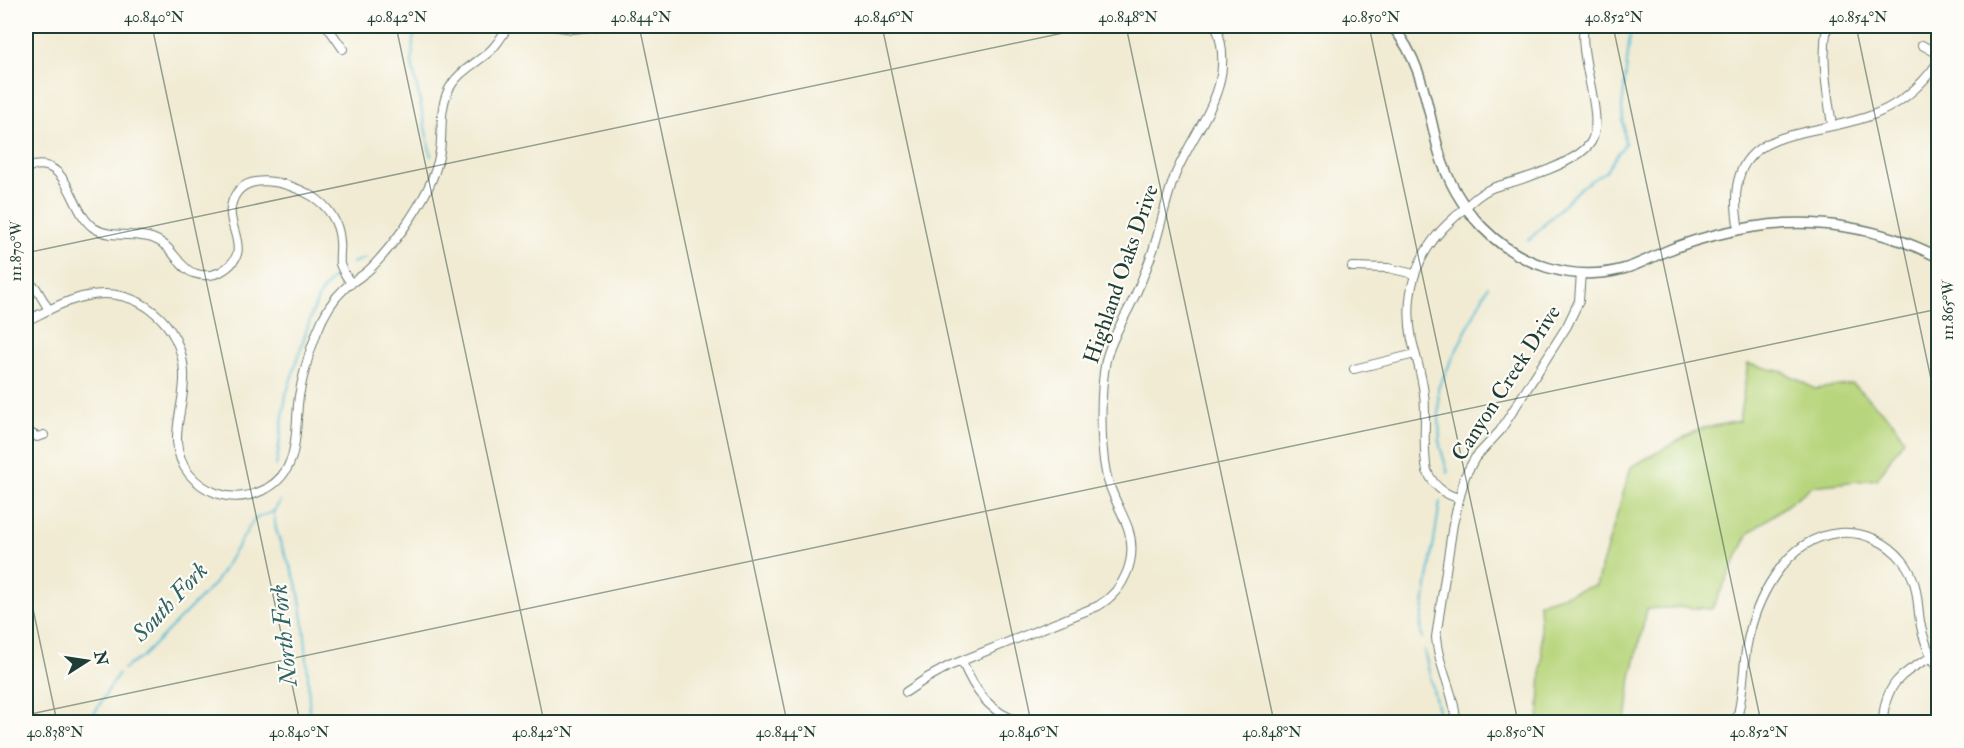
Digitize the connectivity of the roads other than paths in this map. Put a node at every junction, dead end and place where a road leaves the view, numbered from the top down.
1 (327, 26) edge
2 (508, 26) edge
3 (552, 26) edge
4 (598, 26) edge
5 (1216, 26) edge
6 (1407, 26) edge
7 (1584, 26) edge
8 (1827, 26) edge
9 (1395, 29) edge
10 (1922, 45) dead end
11 (343, 49) dead end
12 (1938, 54) edge
13 (1938, 62) edge
14 (1833, 125) junction
15 (26, 168) edge
16 (1466, 207) junction
17 (1739, 230) junction
18 (1938, 257) edge
19 (1352, 267) dead end
20 (1581, 273) junction
21 (1414, 274) junction
22 (26, 281) edge
23 (351, 284) junction
24 (50, 310) junction
25 (26, 321) edge
26 (1416, 354) junction
27 (1354, 369) dead end
28 (26, 430) edge
29 (44, 435) dead end
30 (1459, 498) junction
31 (1932, 657) junction
32 (962, 660) junction
33 (1938, 668) edge
34 (906, 692) dead end
35 (1022, 723) edge
36 (1456, 723) edge
37 (1736, 723) edge
38 (1882, 723) edge

1 - 11 street
2 - 23 street
3 - 4 street
5 - 32 street, Highland Oaks Drive
6 - 9 street
7 - 16 street
8 - 14 street
9 - 16 main road
10 - 12 street
13 - 14 street
14 - 17 street
15 - 23 street
16 - 20 main road
16 - 21 street
17 - 18 main road
17 - 20 main road
19 - 21 street
20 - 30 street, Canyon Creek Drive
21 - 26 street
22 - 24 street
23 - 24 street
24 - 25 street
26 - 27 street
26 - 30 street
28 - 29 street
30 - 36 street, Canyon Creek Drive
31 - 33 street
31 - 37 street
31 - 38 street
32 - 34 street, Highland Oaks Drive
32 - 35 street

